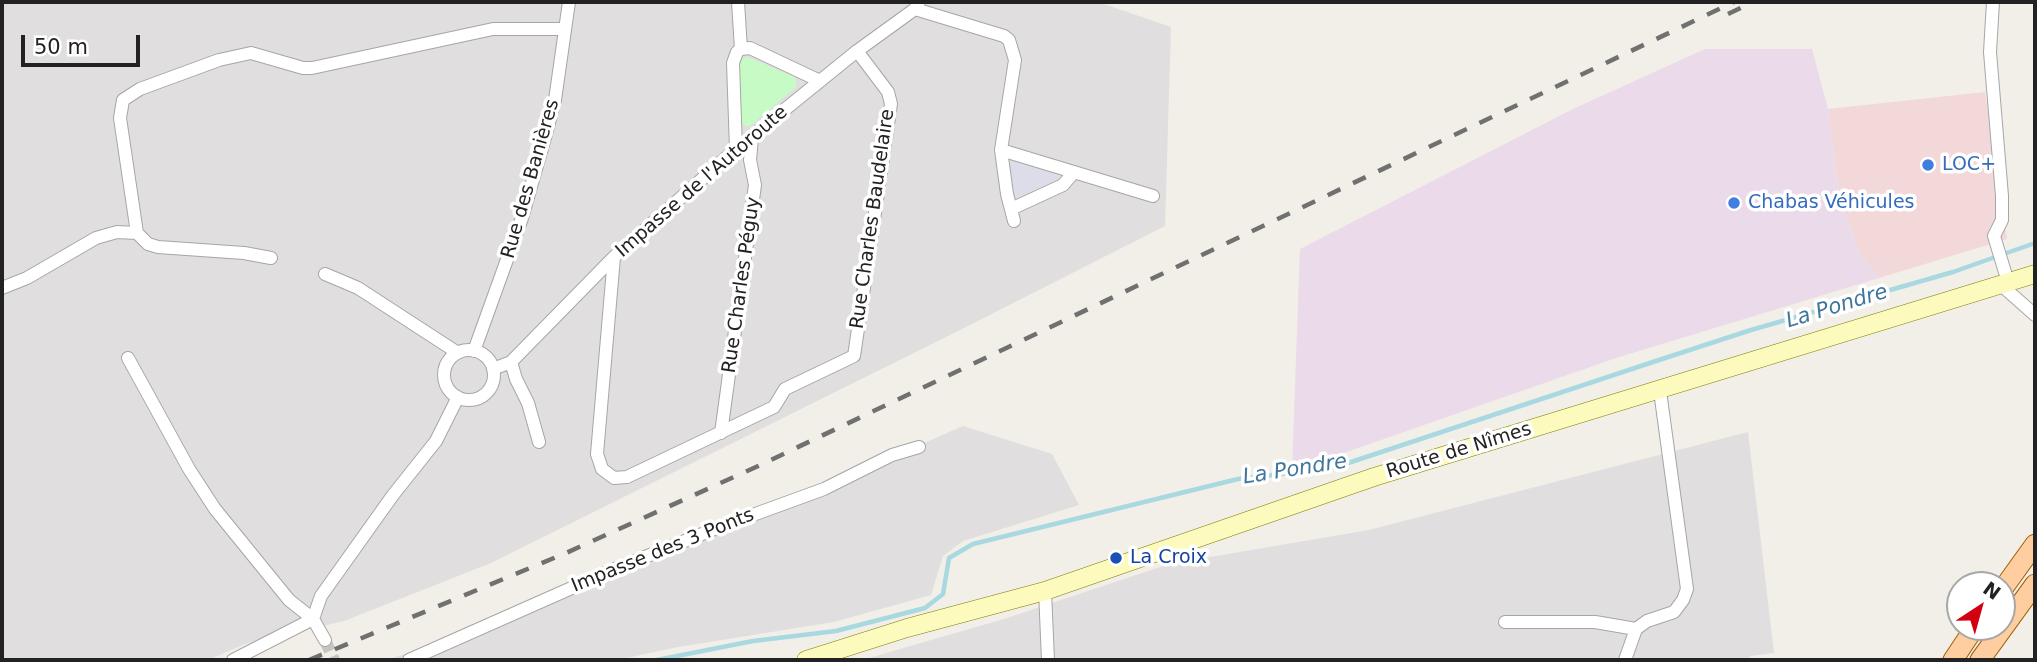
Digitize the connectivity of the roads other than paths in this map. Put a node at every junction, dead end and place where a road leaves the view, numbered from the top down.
1 (569, 2) edge
2 (738, 2) edge
3 (1993, 2) edge
4 (917, 5) edge
5 (565, 29) junction
6 (741, 49) junction
7 (857, 51) junction
8 (820, 80) junction
9 (752, 138) junction
10 (736, 149) junction
11 (1001, 150) junction
12 (1074, 172) junction
13 (1153, 195) dead end
14 (137, 233) junction
15 (614, 257) junction
16 (271, 258) dead end
17 (325, 274) dead end
18 (2035, 274) edge
19 (2004, 277) junction
20 (2, 288) edge
21 (2035, 315) edge
22 (474, 351) junction
23 (458, 353) junction
24 (128, 358) dead end
25 (511, 362) junction
26 (493, 369) junction
27 (1660, 391) junction
28 (458, 397) junction
29 (722, 433) junction
30 (539, 442) dead end
31 (919, 447) dead end
32 (2035, 544) edge
33 (2016, 571) edge
34 (2035, 584) edge
35 (1045, 591) junction
36 (313, 619) junction
37 (1505, 622) dead end
38 (1636, 629) junction
39 (325, 640) tunnel mouth
40 (1966, 641) edge
41 (233, 660) edge
42 (409, 660) edge
43 (806, 660) edge
44 (1048, 660) edge
45 (1625, 660) edge
46 (1953, 660) edge
47 (1980, 660) edge

1 - 5 street, Rue des Banières
2 - 6 street
3 - 19 street
4 - 7 street, Impasse de l'Autoroute
4 - 11 street
5 - 14 street
5 - 22 street, Rue des Banières
6 - 8 street
6 - 10 street
7 - 8 street, Impasse de l'Autoroute
7 - 29 street, Rue Charles Baudelaire
8 - 9 street, Impasse de l'Autoroute
9 - 10 street, Impasse de l'Autoroute
9 - 29 street, Rue Charles Péguy
10 - 15 street, Impasse de l'Autoroute
11 - 12 street
11 - 12 street
12 - 13 street
14 - 16 street
14 - 20 street
15 - 25 street, Impasse de l'Autoroute
15 - 29 street
17 - 23 street
18 - 19 street, Route de Nîmes
19 - 21 street
19 - 27 street, Route de Nîmes
22 - 23 street
22 - 26 street
23 - 28 street
24 - 36 street
25 - 26 street, Impasse de l'Autoroute
25 - 30 street
26 - 28 street
27 - 35 street, Route de Nîmes
27 - 38 street
28 - 36 street
31 - 42 street, Impasse des 3 Ponts
32 - 33 main road
34 - 47 main road
35 - 43 street, Route de Nîmes
35 - 44 street
36 - 39 street
36 - 41 street
37 - 38 street
38 - 45 street
40 - 46 main road

